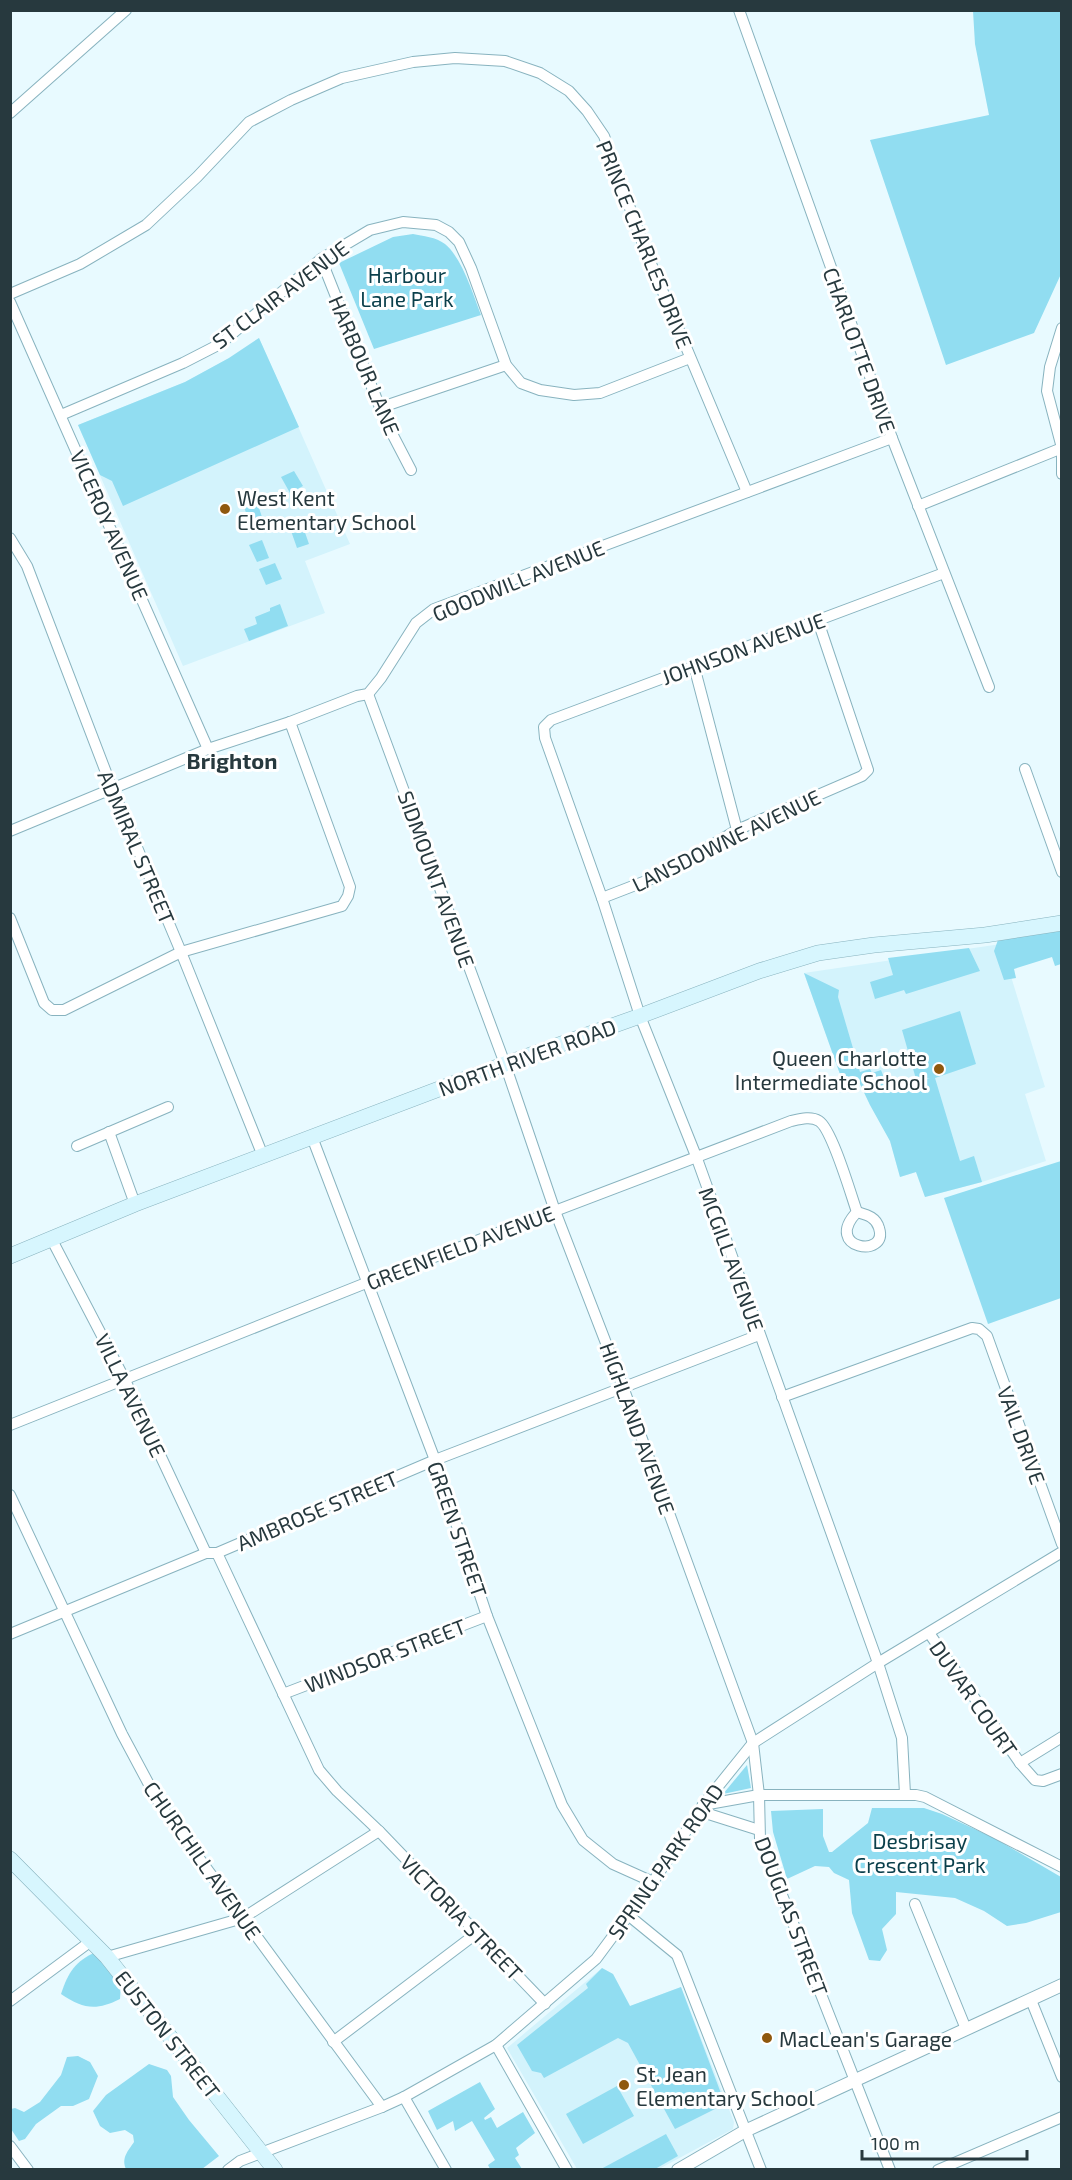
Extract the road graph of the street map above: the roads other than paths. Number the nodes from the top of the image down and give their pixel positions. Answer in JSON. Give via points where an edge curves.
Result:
{"nodes":[{"id":1,"x":126,"y":10,"type":"edge"},
{"id":2,"x":739,"y":10,"type":"edge"},
{"id":3,"x":10,"y":113,"type":"edge"},
{"id":4,"x":321,"y":259,"type":"junction"},
{"id":5,"x":10,"y":294,"type":"edge"},
{"id":6,"x":10,"y":302,"type":"edge"},
{"id":7,"x":1062,"y":328,"type":"edge"},
{"id":8,"x":690,"y":358,"type":"junction"},
{"id":9,"x":506,"y":364,"type":"junction"},
{"id":10,"x":382,"y":407,"type":"junction"},
{"id":11,"x":62,"y":415,"type":"junction"},
{"id":12,"x":892,"y":438,"type":"junction"},
{"id":13,"x":1062,"y":448,"type":"edge"},
{"id":14,"x":1062,"y":453,"type":"edge"},
{"id":15,"x":411,"y":470,"type":"dead end"},
{"id":16,"x":1062,"y":474,"type":"edge"},
{"id":17,"x":747,"y":492,"type":"junction"},
{"id":18,"x":918,"y":506,"type":"junction"},
{"id":19,"x":10,"y":538,"type":"edge"},
{"id":20,"x":944,"y":573,"type":"junction"},
{"id":21,"x":818,"y":621,"type":"junction"},
{"id":22,"x":694,"y":666,"type":"junction"},
{"id":23,"x":989,"y":687,"type":"dead end"},
{"id":24,"x":368,"y":694,"type":"junction"},
{"id":25,"x":290,"y":722,"type":"junction"},
{"id":26,"x":544,"y":727,"type":"joint"},
{"id":27,"x":208,"y":749,"type":"junction"},
{"id":28,"x":1025,"y":769,"type":"dead end"},
{"id":29,"x":112,"y":788,"type":"junction"},
{"id":30,"x":737,"y":830,"type":"junction"},
{"id":31,"x":10,"y":831,"type":"edge"},
{"id":32,"x":1062,"y":872,"type":"edge"},
{"id":33,"x":602,"y":898,"type":"junction"},
{"id":34,"x":10,"y":918,"type":"edge"},
{"id":35,"x":1062,"y":923,"type":"edge"},
{"id":36,"x":181,"y":952,"type":"junction"},
{"id":37,"x":640,"y":1016,"type":"junction"},
{"id":38,"x":505,"y":1064,"type":"junction"},
{"id":39,"x":168,"y":1107,"type":"dead end"},
{"id":40,"x":109,"y":1132,"type":"junction"},
{"id":41,"x":312,"y":1137,"type":"junction"},
{"id":42,"x":77,"y":1146,"type":"dead end"},
{"id":43,"x":263,"y":1156,"type":"junction"},
{"id":44,"x":696,"y":1156,"type":"junction"},
{"id":45,"x":135,"y":1204,"type":"junction"},
{"id":46,"x":555,"y":1211,"type":"junction"},
{"id":47,"x":857,"y":1212,"type":"dead end"},
{"id":48,"x":52,"y":1240,"type":"junction"},
{"id":49,"x":10,"y":1256,"type":"edge"},
{"id":50,"x":366,"y":1283,"type":"junction"},
{"id":51,"x":759,"y":1335,"type":"junction"},
{"id":52,"x":125,"y":1380,"type":"junction"},
{"id":53,"x":623,"y":1387,"type":"junction"},
{"id":54,"x":782,"y":1397,"type":"junction"},
{"id":55,"x":10,"y":1425,"type":"edge"},
{"id":56,"x":435,"y":1460,"type":"junction"},
{"id":57,"x":10,"y":1495,"type":"edge"},
{"id":58,"x":1062,"y":1544,"type":"edge"},
{"id":59,"x":1062,"y":1552,"type":"edge"},
{"id":60,"x":211,"y":1553,"type":"junction"},
{"id":61,"x":64,"y":1611,"type":"junction"},
{"id":62,"x":487,"y":1616,"type":"junction"},
{"id":63,"x":929,"y":1633,"type":"junction"},
{"id":64,"x":10,"y":1634,"type":"edge"},
{"id":65,"x":878,"y":1664,"type":"junction"},
{"id":66,"x":283,"y":1694,"type":"junction"},
{"id":67,"x":1062,"y":1737,"type":"edge"},
{"id":68,"x":753,"y":1743,"type":"junction"},
{"id":69,"x":1020,"y":1763,"type":"junction"},
{"id":70,"x":1062,"y":1774,"type":"edge"},
{"id":71,"x":905,"y":1794,"type":"junction"},
{"id":72,"x":759,"y":1795,"type":"junction"},
{"id":73,"x":701,"y":1808,"type":"junction"},
{"id":74,"x":759,"y":1830,"type":"junction"},
{"id":75,"x":380,"y":1831,"type":"junction"},
{"id":76,"x":10,"y":1859,"type":"edge"},
{"id":77,"x":1062,"y":1867,"type":"edge"},
{"id":78,"x":653,"y":1882,"type":"junction"},
{"id":79,"x":915,"y":1904,"type":"dead end"},
{"id":80,"x":628,"y":1916,"type":"junction"},
{"id":81,"x":243,"y":1918,"type":"junction"},
{"id":82,"x":477,"y":1933,"type":"junction"},
{"id":83,"x":91,"y":1941,"type":"junction"},
{"id":84,"x":107,"y":1957,"type":"junction"},
{"id":85,"x":1062,"y":1985,"type":"edge"},
{"id":86,"x":1031,"y":2000,"type":"junction"},
{"id":87,"x":10,"y":2001,"type":"edge"},
{"id":88,"x":545,"y":2004,"type":"junction"},
{"id":89,"x":966,"y":2029,"type":"junction"},
{"id":90,"x":333,"y":2042,"type":"junction"},
{"id":91,"x":496,"y":2044,"type":"junction"},
{"id":92,"x":1062,"y":2077,"type":"edge"},
{"id":93,"x":855,"y":2079,"type":"junction"},
{"id":94,"x":404,"y":2097,"type":"junction"},
{"id":95,"x":382,"y":2108,"type":"junction"},
{"id":96,"x":1062,"y":2117,"type":"edge"},
{"id":97,"x":745,"y":2130,"type":"junction"},
{"id":98,"x":10,"y":2146,"type":"edge"},
{"id":99,"x":262,"y":2153,"type":"junction"},
{"id":100,"x":28,"y":2169,"type":"edge"},
{"id":101,"x":228,"y":2169,"type":"edge"},
{"id":102,"x":275,"y":2169,"type":"edge"},
{"id":103,"x":446,"y":2169,"type":"edge"},
{"id":104,"x":567,"y":2169,"type":"edge"},
{"id":105,"x":678,"y":2169,"type":"edge"},
{"id":106,"x":761,"y":2169,"type":"edge"},
{"id":107,"x":890,"y":2169,"type":"edge"},
{"id":108,"x":938,"y":2169,"type":"edge"}],
"edges":[{"from":1,"to":3,"type":"street"},
{"from":2,"to":12,"type":"street","name":"CHARLOTTE DRIVE"},
{"from":4,"to":9,"type":"street","name":"ST CLAIR AVENUE","via":[[353,238],[388,225],[419,222],[449,232],[459,242],[471,267]]},
{"from":4,"to":10,"type":"street","name":"HARBOUR LANE"},
{"from":4,"to":11,"type":"street","name":"ST CLAIR AVENUE","via":[[220,344]]},
{"from":5,"to":8,"type":"street","name":"PRINCE CHARLES DRIVE","via":[[80,264],[146,225],[249,122],[291,100],[342,78],[413,62],[455,58],[505,60],[540,73],[569,92],[604,136]]},
{"from":6,"to":11,"type":"street","name":"VICEROY AVENUE"},
{"from":7,"to":13,"type":"street","via":[[1047,391]]},
{"from":8,"to":9,"type":"street","name":"ST CLAIR AVENUE","via":[[600,393],[574,394],[521,383]]},
{"from":8,"to":17,"type":"street","name":"PRINCE CHARLES DRIVE"},
{"from":9,"to":10,"type":"street"},
{"from":10,"to":15,"type":"street","name":"HARBOUR LANE"},
{"from":11,"to":27,"type":"street","name":"VICEROY AVENUE"},
{"from":12,"to":17,"type":"street","name":"GOODWILL AVENUE"},
{"from":12,"to":18,"type":"street","name":"CHARLOTTE DRIVE"},
{"from":13,"to":18,"type":"street"},
{"from":14,"to":16,"type":"street"},
{"from":17,"to":24,"type":"street","name":"GOODWILL AVENUE","via":[[434,609],[416,623]]},
{"from":18,"to":20,"type":"street","name":"CHARLOTTE DRIVE"},
{"from":19,"to":29,"type":"street","name":"ADMIRAL STREET","via":[[27,566]]},
{"from":20,"to":21,"type":"street","name":"JOHNSON AVENUE"},
{"from":20,"to":23,"type":"street","name":"CHARLOTTE DRIVE"},
{"from":21,"to":22,"type":"street","name":"JOHNSON AVENUE"},
{"from":21,"to":30,"type":"street","name":"LANSDOWNE AVENUE","via":[[868,770]]},
{"from":22,"to":26,"type":"street","name":"JOHNSON AVENUE","via":[[551,720]]},
{"from":22,"to":30,"type":"street"},
{"from":24,"to":25,"type":"street"},
{"from":24,"to":38,"type":"street","name":"SIDMOUNT AVENUE"},
{"from":25,"to":27,"type":"street"},
{"from":25,"to":36,"type":"street","via":[[350,887],[348,896],[342,906]]},
{"from":26,"to":33,"type":"street","name":"MCGILL AVENUE"},
{"from":27,"to":29,"type":"street"},
{"from":28,"to":32,"type":"street"},
{"from":29,"to":31,"type":"street"},
{"from":29,"to":36,"type":"street","name":"ADMIRAL STREET"},
{"from":30,"to":33,"type":"street","name":"LANSDOWNE AVENUE","via":[[676,867]]},
{"from":33,"to":37,"type":"street","name":"MCGILL AVENUE"},
{"from":34,"to":36,"type":"street","via":[[44,1003],[52,1010],[64,1010]]},
{"from":35,"to":37,"type":"main road","name":"NORTH RIVER ROAD","via":[[818,953]]},
{"from":36,"to":43,"type":"street","name":"ADMIRAL STREET"},
{"from":37,"to":38,"type":"main road","name":"NORTH RIVER ROAD"},
{"from":37,"to":44,"type":"street","name":"MCGILL AVENUE"},
{"from":38,"to":41,"type":"main road","name":"NORTH RIVER ROAD"},
{"from":38,"to":46,"type":"street","name":"HIGHLAND AVENUE"},
{"from":39,"to":40,"type":"street"},
{"from":40,"to":42,"type":"street"},
{"from":40,"to":45,"type":"street"},
{"from":41,"to":43,"type":"main road","name":"NORTH RIVER ROAD"},
{"from":41,"to":50,"type":"street","name":"GREEN STREET"},
{"from":43,"to":45,"type":"main road","name":"NORTH RIVER ROAD"},
{"from":44,"to":46,"type":"street","name":"GREENFIELD AVENUE"},
{"from":44,"to":47,"type":"street","name":"GREENFIELD AVENUE","via":[[791,1121],[819,1121],[829,1133]]},
{"from":44,"to":51,"type":"street","name":"MCGILL AVENUE"},
{"from":45,"to":48,"type":"main road","name":"NORTH RIVER ROAD"},
{"from":46,"to":50,"type":"street","name":"GREENFIELD AVENUE"},
{"from":46,"to":53,"type":"street","name":"HIGHLAND AVENUE"},
{"from":48,"to":49,"type":"main road","name":"NORTH RIVER ROAD"},
{"from":48,"to":52,"type":"street","name":"VILLA AVENUE"},
{"from":50,"to":52,"type":"street","name":"GREENFIELD AVENUE"},
{"from":50,"to":56,"type":"street","name":"GREEN STREET"},
{"from":51,"to":53,"type":"street","name":"AMBROSE STREET"},
{"from":51,"to":54,"type":"street","name":"MCGILL AVENUE"},
{"from":52,"to":55,"type":"street","name":"GREENFIELD AVENUE"},
{"from":52,"to":60,"type":"street","name":"VILLA AVENUE"},
{"from":53,"to":56,"type":"street","name":"AMBROSE STREET"},
{"from":53,"to":68,"type":"street","name":"HIGHLAND AVENUE"},
{"from":54,"to":58,"type":"street","name":"VAIL DRIVE","via":[[972,1328],[979,1329],[987,1336]]},
{"from":54,"to":65,"type":"street","name":"MCGILL AVENUE"},
{"from":56,"to":60,"type":"street","name":"AMBROSE STREET"},
{"from":56,"to":62,"type":"street","name":"GREEN STREET"},
{"from":57,"to":61,"type":"street","name":"CHURCHILL AVENUE"},
{"from":59,"to":63,"type":"street","name":"SPRING PARK ROAD"},
{"from":60,"to":61,"type":"street","name":"AMBROSE STREET"},
{"from":60,"to":66,"type":"street","name":"VILLA AVENUE"},
{"from":61,"to":64,"type":"street","name":"AMBROSE STREET"},
{"from":61,"to":81,"type":"street","name":"CHURCHILL AVENUE","via":[[160,1805]]},
{"from":62,"to":66,"type":"street","name":"WINDSOR STREET"},
{"from":62,"to":78,"type":"street","name":"GREEN STREET","via":[[562,1805],[583,1840],[613,1864]]},
{"from":63,"to":65,"type":"street","name":"SPRING PARK ROAD"},
{"from":63,"to":69,"type":"street","name":"DUVAR COURT"},
{"from":65,"to":68,"type":"street","name":"SPRING PARK ROAD"},
{"from":65,"to":71,"type":"street","name":"MCGILL AVENUE","via":[[902,1738]]},
{"from":66,"to":75,"type":"street","name":"VILLA AVENUE","via":[[319,1770]]},
{"from":67,"to":69,"type":"street","name":"DUVAR COURT"},
{"from":68,"to":72,"type":"street","name":"HIGHLAND AVENUE"},
{"from":68,"to":73,"type":"street","name":"SPRING PARK ROAD"},
{"from":69,"to":70,"type":"street","name":"DUVAR COURT","via":[[1035,1780]]},
{"from":71,"to":72,"type":"street"},
{"from":71,"to":77,"type":"street","via":[[926,1797]]},
{"from":72,"to":73,"type":"street"},
{"from":72,"to":74,"type":"street","name":"DOUGLAS STREET"},
{"from":73,"to":74,"type":"street"},
{"from":73,"to":78,"type":"street","name":"SPRING PARK ROAD"},
{"from":74,"to":93,"type":"street","name":"DOUGLAS STREET"},
{"from":75,"to":81,"type":"street"},
{"from":75,"to":82,"type":"street","name":"VICTORIA STREET"},
{"from":76,"to":83,"type":"main road","name":"EUSTON STREET"},
{"from":78,"to":80,"type":"street","name":"SPRING PARK ROAD"},
{"from":79,"to":89,"type":"street"},
{"from":80,"to":88,"type":"street","name":"SPRING PARK ROAD","via":[[596,1959]]},
{"from":80,"to":97,"type":"street","via":[[677,1955]]},
{"from":81,"to":84,"type":"street"},
{"from":81,"to":90,"type":"street","name":"CHURCHILL AVENUE"},
{"from":82,"to":88,"type":"street","name":"VICTORIA STREET"},
{"from":82,"to":90,"type":"street"},
{"from":83,"to":84,"type":"main road","name":"EUSTON STREET"},
{"from":83,"to":87,"type":"street"},
{"from":84,"to":99,"type":"main road","name":"EUSTON STREET"},
{"from":85,"to":86,"type":"street"},
{"from":86,"to":89,"type":"street"},
{"from":86,"to":92,"type":"street"},
{"from":88,"to":91,"type":"street","name":"SPRING PARK ROAD"},
{"from":89,"to":93,"type":"street"},
{"from":90,"to":95,"type":"street","name":"CHURCHILL AVENUE"},
{"from":91,"to":94,"type":"street","name":"SPRING PARK ROAD"},
{"from":91,"to":104,"type":"street"},
{"from":93,"to":97,"type":"street"},
{"from":93,"to":107,"type":"street","name":"DOUGLAS STREET"},
{"from":94,"to":95,"type":"street","name":"SPRING PARK ROAD"},
{"from":94,"to":103,"type":"street"},
{"from":95,"to":99,"type":"street","name":"SPRING PARK ROAD"},
{"from":96,"to":108,"type":"street"},
{"from":97,"to":105,"type":"street"},
{"from":97,"to":106,"type":"street"},
{"from":98,"to":100,"type":"street"},
{"from":99,"to":101,"type":"street","name":"SPRING PARK ROAD"},
{"from":99,"to":102,"type":"main road","name":"EUSTON STREET"}]}
